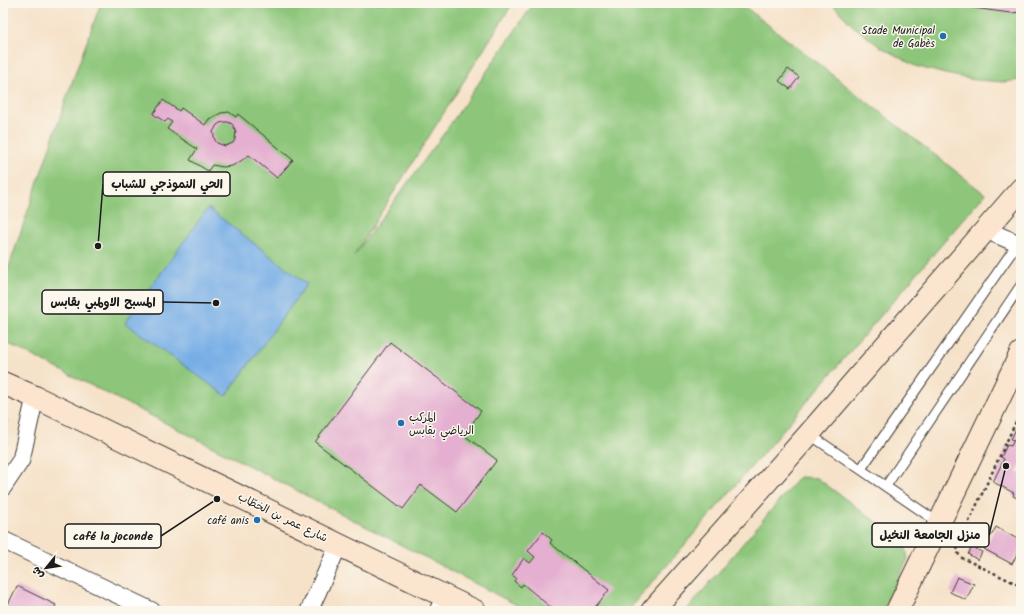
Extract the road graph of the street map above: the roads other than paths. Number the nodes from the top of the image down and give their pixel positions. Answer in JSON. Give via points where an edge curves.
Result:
{"nodes":[{"id":1,"x":1021,"y":189,"type":"edge"},
{"id":2,"x":986,"y":230,"type":"junction"},
{"id":3,"x":1020,"y":244,"type":"edge"},
{"id":4,"x":1021,"y":285,"type":"edge"},
{"id":5,"x":1021,"y":354,"type":"edge"},
{"id":6,"x":3,"y":383,"type":"edge"},
{"id":7,"x":35,"y":397,"type":"junction"},
{"id":8,"x":809,"y":434,"type":"junction"},
{"id":9,"x":861,"y":469,"type":"junction"},
{"id":10,"x":886,"y":486,"type":"junction"},
{"id":11,"x":3,"y":487,"type":"edge"},
{"id":12,"x":939,"y":522,"type":"junction"},
{"id":13,"x":3,"y":540,"type":"edge"},
{"id":14,"x":339,"y":544,"type":"junction"},
{"id":15,"x":441,"y":604,"type":"edge"},
{"id":16,"x":152,"y":611,"type":"edge"},
{"id":17,"x":309,"y":611,"type":"edge"},
{"id":18,"x":475,"y":611,"type":"edge"},
{"id":19,"x":652,"y":611,"type":"edge"},
{"id":20,"x":897,"y":611,"type":"edge"}],
"edges":[{"from":1,"to":2,"type":"street"},
{"from":2,"to":3,"type":"street"},
{"from":2,"to":8,"type":"street"},
{"from":3,"to":9,"type":"lane"},
{"from":4,"to":10,"type":"lane"},
{"from":5,"to":12,"type":"street"},
{"from":6,"to":7,"type":"street","name":"شارع عمر بن الخطّاب"},
{"from":7,"to":11,"type":"street","via":[[20,460]]},
{"from":7,"to":14,"type":"street","name":"شارع عمر بن الخطّاب"},
{"from":8,"to":9,"type":"lane"},
{"from":8,"to":19,"type":"street"},
{"from":9,"to":10,"type":"lane"},
{"from":10,"to":12,"type":"lane"},
{"from":12,"to":20,"type":"street"},
{"from":13,"to":16,"type":"street"},
{"from":14,"to":15,"type":"street","name":"شارع عمر بن الخطّاب"},
{"from":14,"to":17,"type":"street"},
{"from":15,"to":18,"type":"street","name":"شارع عمر بن الخطّاب"}]}
